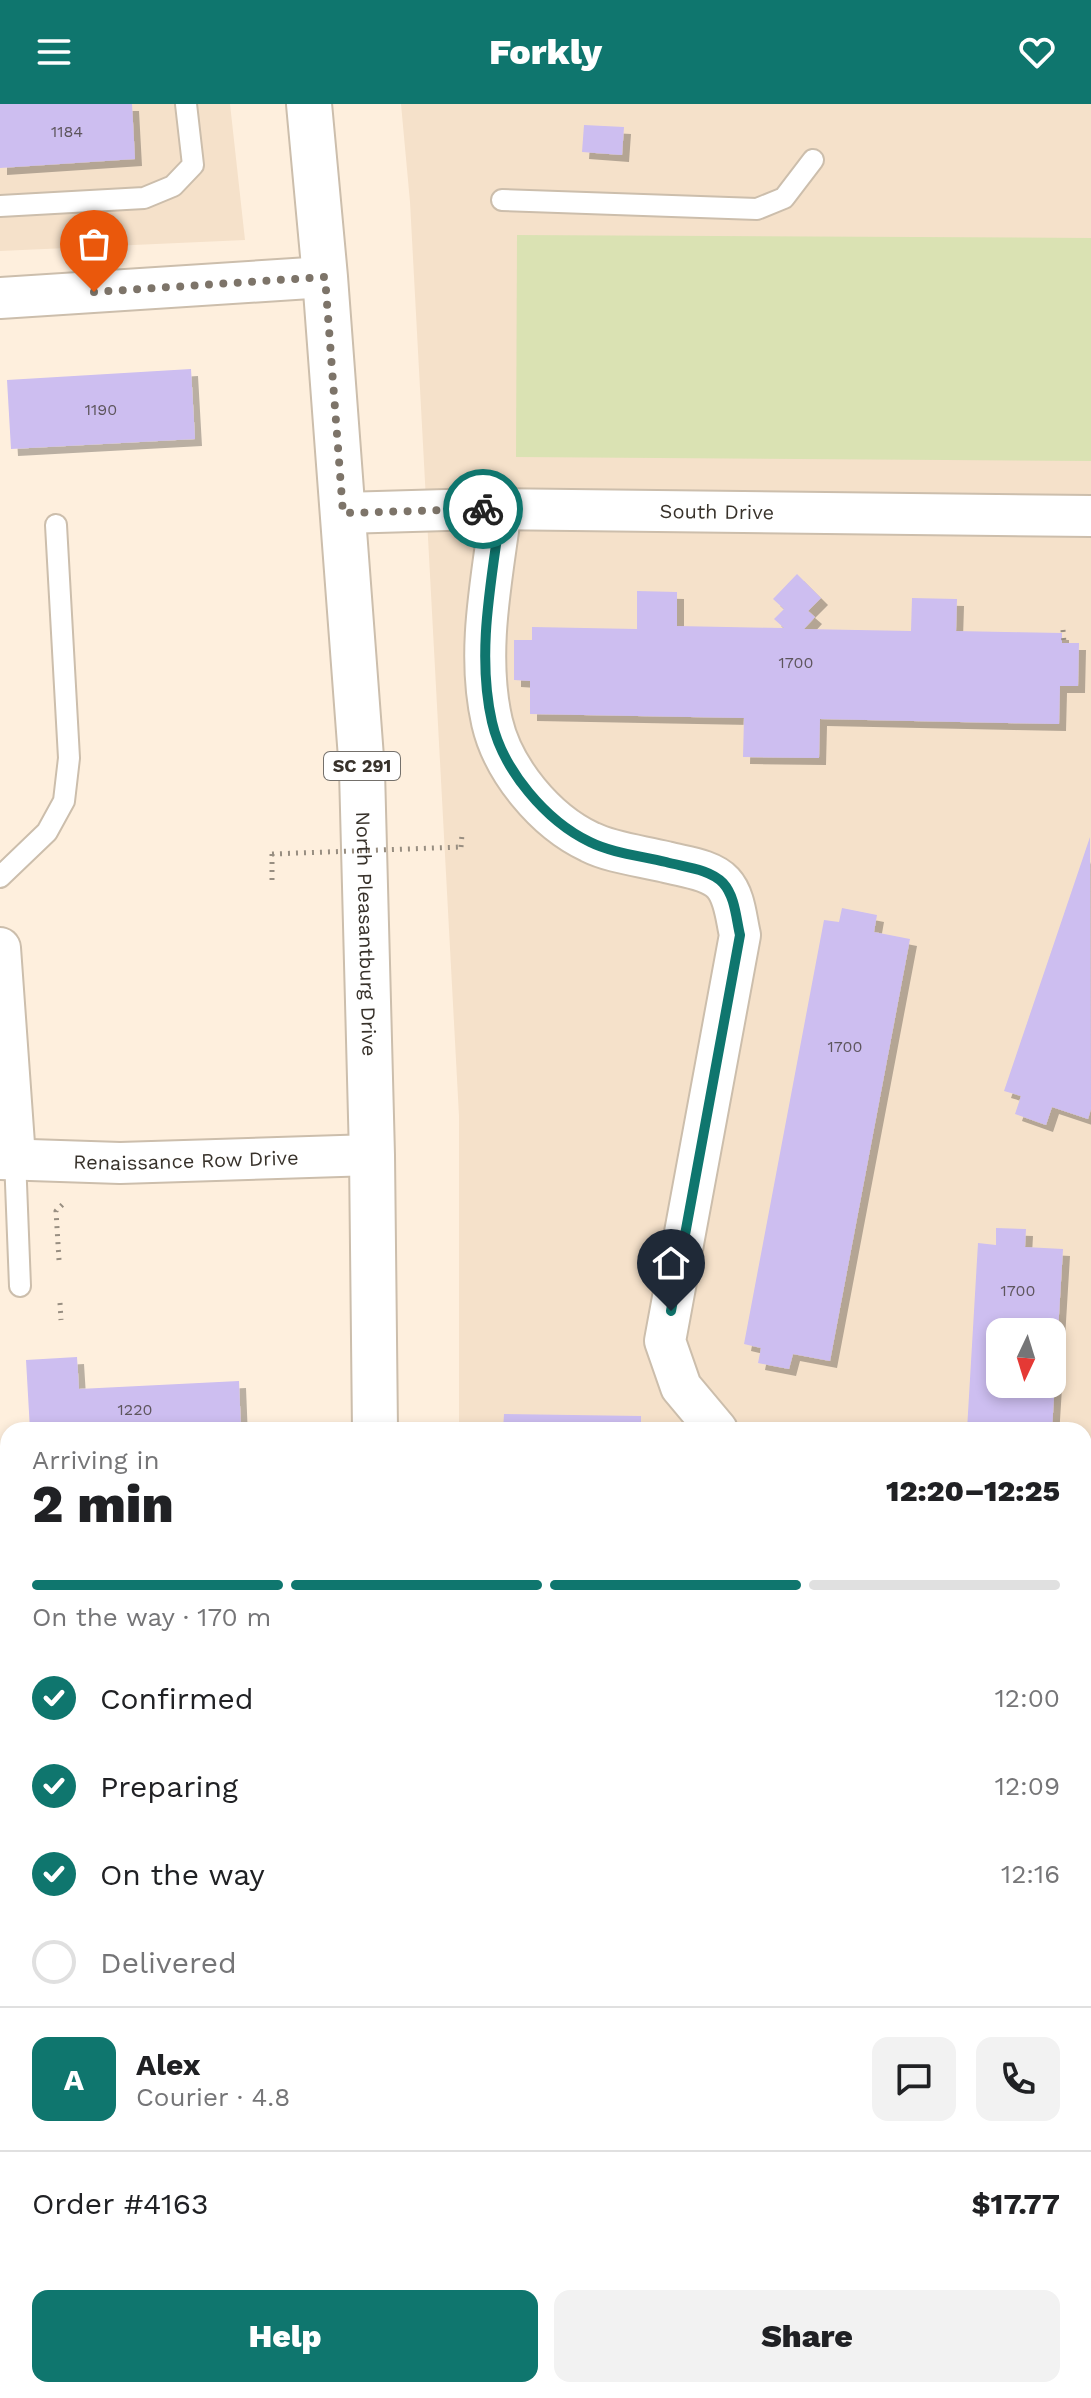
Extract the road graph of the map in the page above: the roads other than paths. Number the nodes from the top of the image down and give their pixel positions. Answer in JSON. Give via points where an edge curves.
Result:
{"nodes":[{"id":1,"x":186,"y":104,"type":"edge"},
{"id":2,"x":309,"y":104,"type":"edge"},
{"id":3,"x":813,"y":160,"type":"dead end"},
{"id":4,"x":502,"y":200,"type":"dead end"},
{"id":5,"x":0,"y":206,"type":"edge"},
{"id":6,"x":325,"y":277,"type":"junction"},
{"id":7,"x":0,"y":298,"type":"edge"},
{"id":8,"x":501,"y":509,"type":"junction"},
{"id":9,"x":343,"y":513,"type":"junction"},
{"id":10,"x":1091,"y":516,"type":"edge"},
{"id":11,"x":56,"y":525,"type":"dead end"},
{"id":12,"x":0,"y":877,"type":"edge"},
{"id":13,"x":0,"y":948,"type":"edge"},
{"id":14,"x":372,"y":1155,"type":"junction"},
{"id":15,"x":8,"y":1159,"type":"edge"},
{"id":16,"x":20,"y":1286,"type":"dead end"},
{"id":17,"x":375,"y":1422,"type":"edge"},
{"id":18,"x":710,"y":1422,"type":"edge"}],
"edges":[{"from":1,"to":5,"type":"lane","via":[[193,165],[173,186],[144,198]]},
{"from":2,"to":6,"type":"main road","name":"North Pleasantburg Drive","number":"SC 291"},
{"from":3,"to":4,"type":"lane","via":[[784,198],[757,209]]},
{"from":6,"to":7,"type":"street"},
{"from":6,"to":9,"type":"main road","name":"North Pleasantburg Drive","number":"SC 291"},
{"from":8,"to":9,"type":"street","name":"South Drive"},
{"from":8,"to":10,"type":"street","name":"South Drive"},
{"from":8,"to":18,"type":"street","via":[[487,616],[486,677],[493,725],[528,794],[559,824],[591,843],[705,872],[723,882],[732,897],[740,935],[665,1341],[681,1387]]},
{"from":9,"to":14,"type":"main road","name":"North Pleasantburg Drive","number":"SC 291","via":[[362,771]]},
{"from":11,"to":12,"type":"lane","via":[[69,758],[64,801],[47,832]]},
{"from":13,"to":15,"type":"street"},
{"from":14,"to":15,"type":"street","name":"Renaissance Row Drive","via":[[120,1163]]},
{"from":14,"to":17,"type":"main road","name":"North Pleasantburg Drive","number":"SC 291"},
{"from":15,"to":16,"type":"lane"}]}
